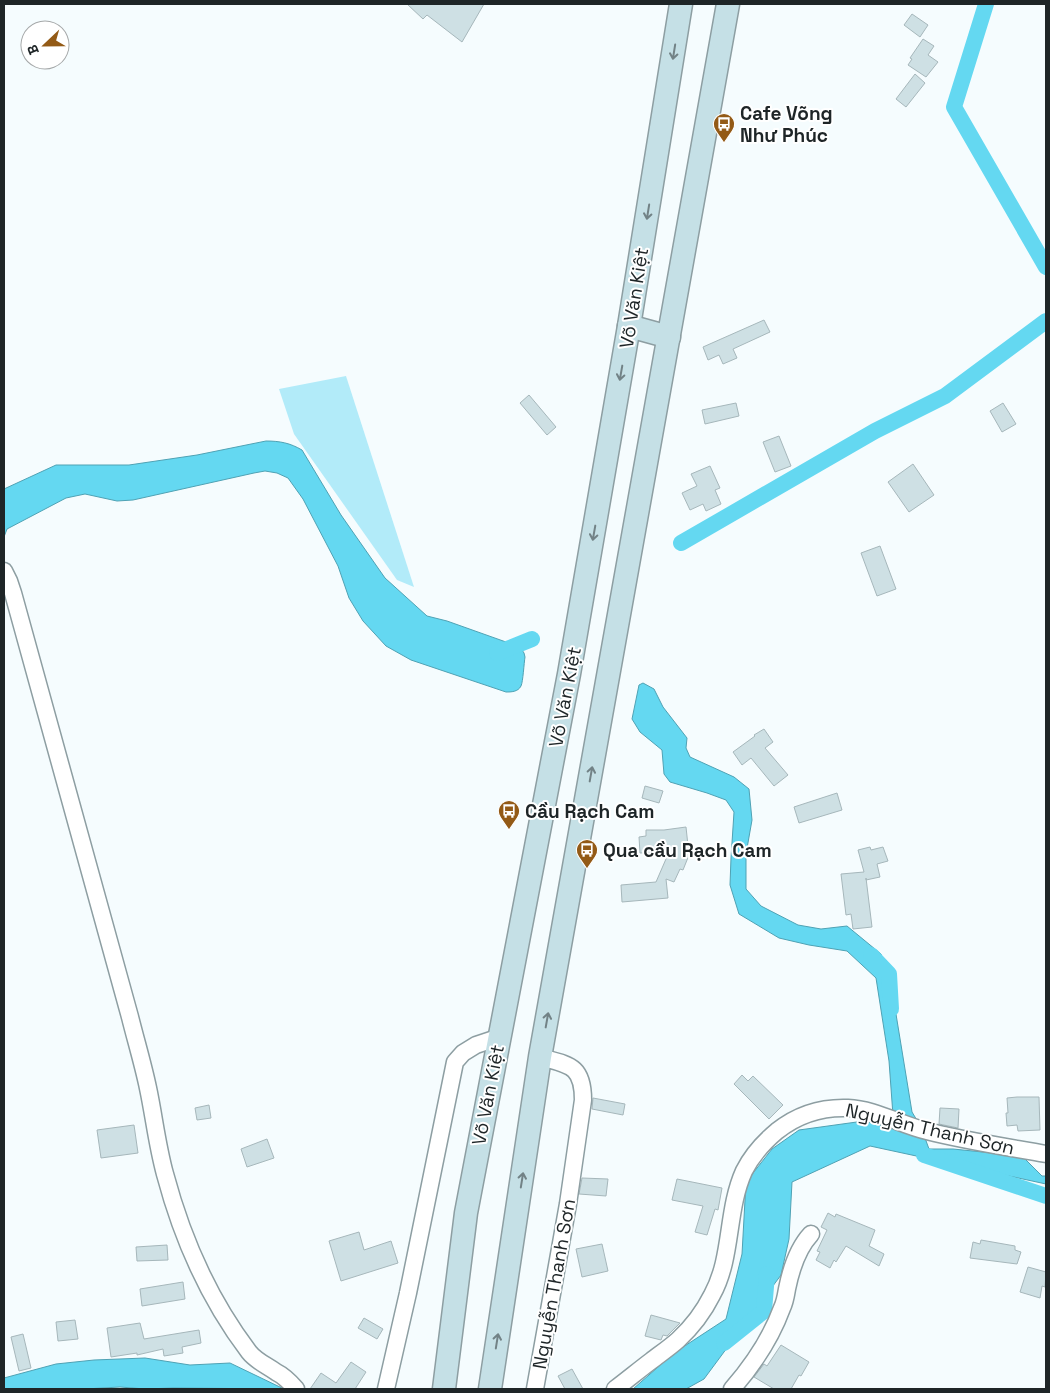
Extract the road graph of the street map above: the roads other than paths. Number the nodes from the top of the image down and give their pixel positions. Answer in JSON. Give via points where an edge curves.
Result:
{"nodes":[{"id":1,"x":681,"y":4,"type":"edge"},
{"id":2,"x":728,"y":4,"type":"edge"},
{"id":3,"x":629,"y":326,"type":"junction"},
{"id":4,"x":669,"y":337,"type":"junction"},
{"id":5,"x":4,"y":571,"type":"edge"},
{"id":6,"x":500,"y":1037,"type":"junction"},
{"id":7,"x":540,"y":1057,"type":"junction"},
{"id":8,"x":1046,"y":1154,"type":"edge"},
{"id":9,"x":812,"y":1234,"type":"dead end"},
{"id":10,"x":296,"y":1389,"type":"edge"},
{"id":11,"x":386,"y":1389,"type":"edge"},
{"id":12,"x":444,"y":1389,"type":"edge"},
{"id":13,"x":490,"y":1389,"type":"edge"},
{"id":14,"x":535,"y":1389,"type":"edge"},
{"id":15,"x":615,"y":1389,"type":"edge"},
{"id":16,"x":732,"y":1389,"type":"edge"}],
"edges":[{"from":1,"to":3,"type":"main road","name":"Võ Văn Kiệt","one_way":true},
{"from":2,"to":4,"type":"main road","name":"Võ Văn Kiệt"},
{"from":3,"to":4,"type":"main road"},
{"from":3,"to":6,"type":"main road","name":"Võ Văn Kiệt","one_way":true,"via":[[569,674]]},
{"from":7,"to":4,"type":"main road","name":"Võ Văn Kiệt","one_way":true},
{"from":5,"to":10,"type":"street","via":[[10,581],[130,1018],[148,1086],[165,1173],[181,1224],[195,1262],[229,1326],[257,1360],[282,1375]]},
{"from":6,"to":11,"type":"street","via":[[463,1052],[455,1062]]},
{"from":6,"to":12,"type":"main road","name":"Võ Văn Kiệt","via":[[466,1213]]},
{"from":13,"to":7,"type":"main road","name":"Võ Văn Kiệt","one_way":true},
{"from":7,"to":14,"type":"street","name":"Nguyễn Thanh Sơn","via":[[574,1069],[581,1080],[583,1100]]},
{"from":8,"to":15,"type":"street","name":"Nguyễn Thanh Sơn","via":[[926,1131],[850,1108],[832,1108],[795,1118],[771,1136],[744,1171],[722,1271],[712,1297],[678,1340]]},
{"from":9,"to":16,"type":"street","via":[[798,1252],[783,1307],[764,1347]]}]}
